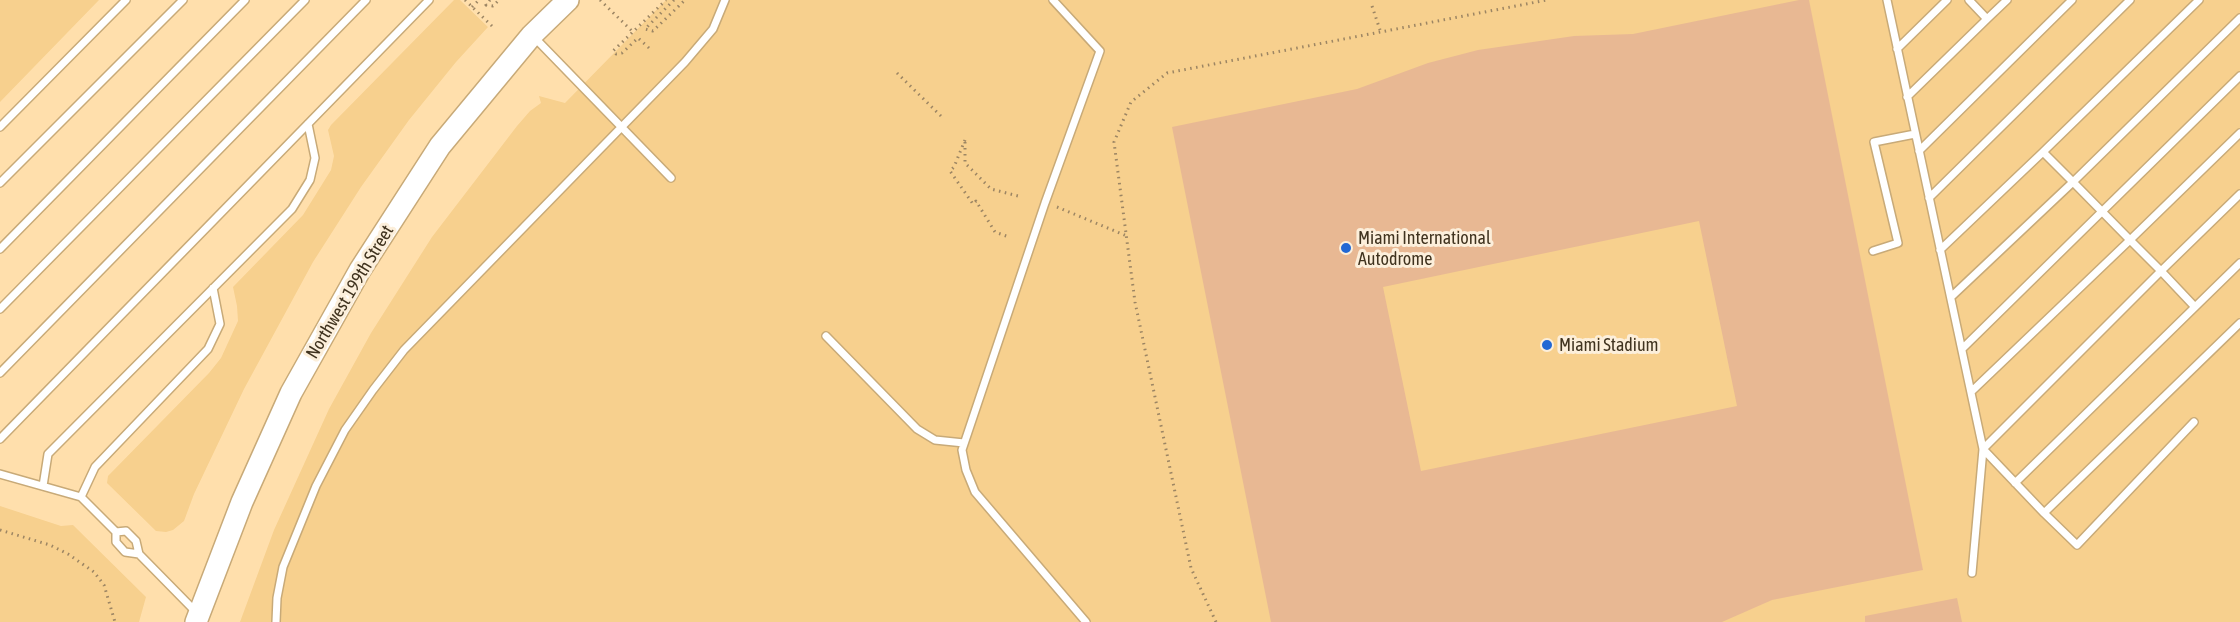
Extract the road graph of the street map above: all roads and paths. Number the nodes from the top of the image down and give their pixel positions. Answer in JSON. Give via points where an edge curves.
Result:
{"nodes":[{"id":1,"x":126,"y":0,"type":"edge"},
{"id":2,"x":183,"y":0,"type":"edge"},
{"id":3,"x":245,"y":0,"type":"edge"},
{"id":4,"x":305,"y":0,"type":"edge"},
{"id":5,"x":366,"y":0,"type":"edge"},
{"id":6,"x":429,"y":0,"type":"edge"},
{"id":7,"x":465,"y":0,"type":"edge"},
{"id":8,"x":479,"y":0,"type":"edge"},
{"id":9,"x":490,"y":0,"type":"edge"},
{"id":10,"x":499,"y":0,"type":"edge"},
{"id":11,"x":568,"y":0,"type":"edge"},
{"id":12,"x":600,"y":0,"type":"edge"},
{"id":13,"x":666,"y":0,"type":"edge"},
{"id":14,"x":674,"y":0,"type":"edge"},
{"id":15,"x":684,"y":0,"type":"edge"},
{"id":16,"x":725,"y":0,"type":"edge"},
{"id":17,"x":1053,"y":0,"type":"edge"},
{"id":18,"x":1547,"y":0,"type":"edge"},
{"id":19,"x":1887,"y":0,"type":"edge"},
{"id":20,"x":1947,"y":0,"type":"edge"},
{"id":21,"x":1969,"y":0,"type":"edge"},
{"id":22,"x":2007,"y":0,"type":"edge"},
{"id":23,"x":2072,"y":0,"type":"edge"},
{"id":24,"x":2130,"y":0,"type":"edge"},
{"id":25,"x":2199,"y":0,"type":"edge"},
{"id":26,"x":1372,"y":6,"type":"dead end"},
{"id":27,"x":472,"y":7,"type":"junction"},
{"id":28,"x":2240,"y":18,"type":"edge"},
{"id":29,"x":1987,"y":20,"type":"junction"},
{"id":30,"x":493,"y":27,"type":"dead end"},
{"id":31,"x":632,"y":31,"type":"junction"},
{"id":32,"x":1380,"y":31,"type":"junction"},
{"id":33,"x":532,"y":35,"type":"junction"},
{"id":34,"x":649,"y":48,"type":"dead end"},
{"id":35,"x":1897,"y":49,"type":"junction"},
{"id":36,"x":897,"y":73,"type":"dead end"},
{"id":37,"x":2240,"y":76,"type":"edge"},
{"id":38,"x":1907,"y":97,"type":"junction"},
{"id":39,"x":943,"y":118,"type":"dead end"},
{"id":40,"x":308,"y":124,"type":"junction"},
{"id":41,"x":621,"y":126,"type":"junction"},
{"id":42,"x":0,"y":127,"type":"edge"},
{"id":43,"x":2240,"y":133,"type":"edge"},
{"id":44,"x":1915,"y":134,"type":"junction"},
{"id":45,"x":1919,"y":151,"type":"junction"},
{"id":46,"x":2043,"y":152,"type":"junction"},
{"id":47,"x":671,"y":178,"type":"dead end"},
{"id":48,"x":2073,"y":182,"type":"junction"},
{"id":49,"x":0,"y":183,"type":"edge"},
{"id":50,"x":2240,"y":194,"type":"edge"},
{"id":51,"x":1022,"y":197,"type":"dead end"},
{"id":52,"x":1929,"y":198,"type":"junction"},
{"id":53,"x":1057,"y":207,"type":"dead end"},
{"id":54,"x":2102,"y":212,"type":"junction"},
{"id":55,"x":1127,"y":236,"type":"junction"},
{"id":56,"x":1009,"y":237,"type":"dead end"},
{"id":57,"x":2130,"y":240,"type":"junction"},
{"id":58,"x":0,"y":249,"type":"edge"},
{"id":59,"x":1940,"y":250,"type":"junction"},
{"id":60,"x":1873,"y":251,"type":"dead end"},
{"id":61,"x":2240,"y":263,"type":"edge"},
{"id":62,"x":2161,"y":271,"type":"junction"},
{"id":63,"x":213,"y":288,"type":"junction"},
{"id":64,"x":1951,"y":297,"type":"junction"},
{"id":65,"x":2195,"y":307,"type":"junction"},
{"id":66,"x":0,"y":309,"type":"edge"},
{"id":67,"x":2240,"y":323,"type":"edge"},
{"id":68,"x":826,"y":336,"type":"dead end"},
{"id":69,"x":1962,"y":349,"type":"junction"},
{"id":70,"x":0,"y":373,"type":"edge"},
{"id":71,"x":1972,"y":392,"type":"junction"},
{"id":72,"x":2194,"y":422,"type":"dead end"},
{"id":73,"x":0,"y":439,"type":"edge"},
{"id":74,"x":964,"y":443,"type":"junction"},
{"id":75,"x":1983,"y":449,"type":"junction"},
{"id":76,"x":0,"y":474,"type":"edge"},
{"id":77,"x":2015,"y":483,"type":"junction"},
{"id":78,"x":43,"y":486,"type":"junction"},
{"id":79,"x":81,"y":497,"type":"junction"},
{"id":80,"x":2044,"y":513,"type":"junction"},
{"id":81,"x":0,"y":530,"type":"edge"},
{"id":82,"x":116,"y":532,"type":"junction"},
{"id":83,"x":139,"y":554,"type":"junction"},
{"id":84,"x":1972,"y":573,"type":"dead end"},
{"id":85,"x":197,"y":618,"type":"edge"},
{"id":86,"x":115,"y":622,"type":"edge"},
{"id":87,"x":276,"y":622,"type":"edge"},
{"id":88,"x":1086,"y":622,"type":"edge"},
{"id":89,"x":1216,"y":622,"type":"edge"}],
"edges":[{"from":1,"to":42,"type":"lane"},
{"from":2,"to":49,"type":"lane"},
{"from":3,"to":58,"type":"lane"},
{"from":4,"to":66,"type":"lane"},
{"from":5,"to":70,"type":"lane"},
{"from":6,"to":40,"type":"lane"},
{"from":7,"to":27,"type":"path"},
{"from":8,"to":27,"type":"path"},
{"from":9,"to":10,"type":"path","via":[[486,5],[493,6]]},
{"from":11,"to":33,"type":"main road","name":"Northwest 199th Street"},
{"from":12,"to":31,"type":"path"},
{"from":13,"to":31,"type":"path"},
{"from":14,"to":15,"type":"path","via":[[645,29],[653,31]]},
{"from":16,"to":41,"type":"lane","via":[[704,41]]},
{"from":17,"to":74,"type":"lane","via":[[1100,51]]},
{"from":18,"to":32,"type":"path"},
{"from":19,"to":35,"type":"lane"},
{"from":20,"to":35,"type":"lane"},
{"from":21,"to":29,"type":"lane"},
{"from":22,"to":29,"type":"lane"},
{"from":23,"to":45,"type":"lane"},
{"from":24,"to":52,"type":"lane"},
{"from":25,"to":46,"type":"lane"},
{"from":26,"to":32,"type":"path"},
{"from":27,"to":30,"type":"path"},
{"from":28,"to":48,"type":"lane"},
{"from":29,"to":38,"type":"lane"},
{"from":31,"to":34,"type":"path","via":[[614,51],[616,54],[638,38]]},
{"from":32,"to":55,"type":"path","via":[[1167,73],[1131,102],[1114,142]]},
{"from":33,"to":41,"type":"lane"},
{"from":33,"to":85,"type":"main road","name":"Northwest 199th Street","via":[[440,146],[360,270],[291,393],[242,502]]},
{"from":35,"to":38,"type":"lane"},
{"from":36,"to":39,"type":"path"},
{"from":37,"to":54,"type":"lane"},
{"from":38,"to":44,"type":"lane"},
{"from":40,"to":63,"type":"lane","via":[[315,158],[310,180],[292,209]]},
{"from":40,"to":73,"type":"lane"},
{"from":41,"to":47,"type":"lane"},
{"from":41,"to":87,"type":"lane","via":[[404,350],[345,430],[316,486],[283,567]]},
{"from":43,"to":57,"type":"lane"},
{"from":44,"to":45,"type":"lane"},
{"from":44,"to":60,"type":"lane","via":[[1874,142],[1898,243]]},
{"from":45,"to":52,"type":"lane"},
{"from":46,"to":48,"type":"lane"},
{"from":46,"to":59,"type":"lane"},
{"from":48,"to":54,"type":"lane"},
{"from":48,"to":64,"type":"lane"},
{"from":50,"to":62,"type":"lane"},
{"from":51,"to":56,"type":"path","via":[[990,189],[965,164],[965,140],[950,171],[973,204],[976,201],[995,232]]},
{"from":52,"to":59,"type":"lane"},
{"from":53,"to":55,"type":"path"},
{"from":54,"to":57,"type":"lane"},
{"from":54,"to":69,"type":"lane"},
{"from":55,"to":89,"type":"path","via":[[1136,310],[1191,568]]},
{"from":57,"to":62,"type":"lane"},
{"from":57,"to":71,"type":"lane"},
{"from":59,"to":64,"type":"lane"},
{"from":61,"to":65,"type":"lane"},
{"from":62,"to":65,"type":"lane"},
{"from":62,"to":75,"type":"lane"},
{"from":63,"to":78,"type":"lane","via":[[48,454]]},
{"from":63,"to":79,"type":"lane","via":[[220,324],[208,350],[95,467]]},
{"from":64,"to":69,"type":"lane"},
{"from":65,"to":77,"type":"lane"},
{"from":67,"to":80,"type":"lane"},
{"from":68,"to":74,"type":"lane","via":[[917,429],[935,440]]},
{"from":69,"to":71,"type":"lane"},
{"from":71,"to":75,"type":"lane"},
{"from":72,"to":80,"type":"lane","via":[[2076,545]]},
{"from":74,"to":88,"type":"lane","via":[[966,470],[975,492]]},
{"from":75,"to":77,"type":"lane"},
{"from":75,"to":84,"type":"lane"},
{"from":76,"to":78,"type":"lane"},
{"from":77,"to":80,"type":"lane"},
{"from":78,"to":79,"type":"lane"},
{"from":79,"to":82,"type":"lane"},
{"from":81,"to":86,"type":"path","via":[[50,545],[94,572],[104,585]]},
{"from":82,"to":83,"type":"lane","via":[[126,531],[136,541]]},
{"from":82,"to":83,"type":"lane","via":[[116,542],[125,552]]},
{"from":83,"to":85,"type":"lane"}]}
